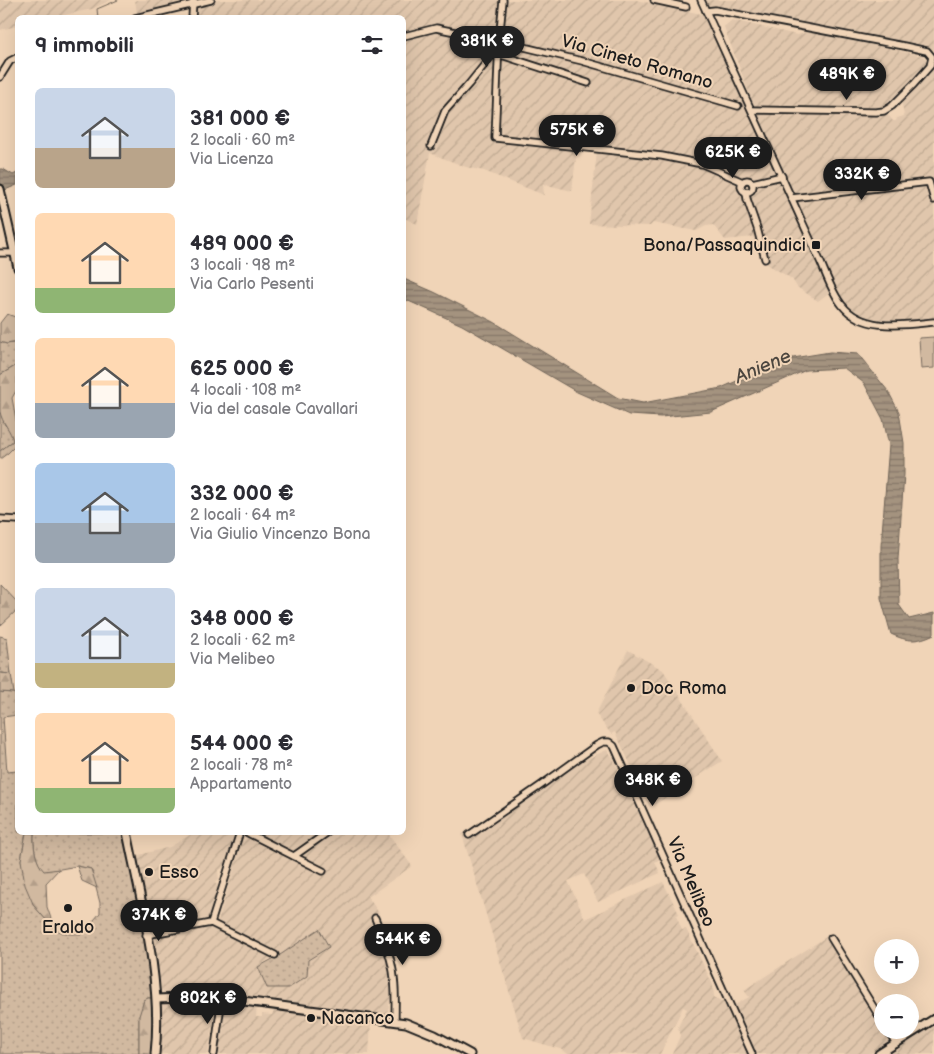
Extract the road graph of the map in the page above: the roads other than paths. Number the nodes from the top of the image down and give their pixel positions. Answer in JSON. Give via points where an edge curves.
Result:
{"nodes":[{"id":1,"x":211,"y":0,"type":"edge"},
{"id":2,"x":503,"y":0,"type":"edge"},
{"id":3,"x":654,"y":0,"type":"edge"},
{"id":4,"x":702,"y":0,"type":"edge"},
{"id":5,"x":193,"y":2,"type":"edge"},
{"id":6,"x":686,"y":7,"type":"dead end"},
{"id":7,"x":706,"y":10,"type":"junction"},
{"id":8,"x":146,"y":15,"type":"edge"},
{"id":9,"x":192,"y":15,"type":"edge"},
{"id":10,"x":406,"y":36,"type":"edge"},
{"id":11,"x":499,"y":41,"type":"junction"},
{"id":12,"x":498,"y":54,"type":"junction"},
{"id":13,"x":15,"y":58,"type":"edge"},
{"id":14,"x":0,"y":77,"type":"edge"},
{"id":15,"x":588,"y":83,"type":"dead end"},
{"id":16,"x":738,"y":106,"type":"dead end"},
{"id":17,"x":752,"y":110,"type":"junction"},
{"id":18,"x":431,"y":146,"type":"dead end"},
{"id":19,"x":782,"y":176,"type":"junction"},
{"id":20,"x":743,"y":182,"type":"junction"},
{"id":21,"x":752,"y":183,"type":"junction"},
{"id":22,"x":0,"y":191,"type":"edge"},
{"id":23,"x":746,"y":192,"type":"junction"},
{"id":24,"x":792,"y":198,"type":"junction"},
{"id":25,"x":934,"y":200,"type":"edge"},
{"id":26,"x":0,"y":253,"type":"edge"},
{"id":27,"x":15,"y":253,"type":"edge"},
{"id":28,"x":765,"y":259,"type":"dead end"},
{"id":29,"x":934,"y":322,"type":"edge"},
{"id":30,"x":0,"y":519,"type":"edge"},
{"id":31,"x":15,"y":520,"type":"edge"},
{"id":32,"x":128,"y":835,"type":"edge"},
{"id":33,"x":239,"y":835,"type":"edge"},
{"id":34,"x":252,"y":835,"type":"edge"},
{"id":35,"x":324,"y":835,"type":"edge"},
{"id":36,"x":469,"y":835,"type":"dead end"},
{"id":37,"x":294,"y":856,"type":"junction"},
{"id":38,"x":323,"y":871,"type":"dead end"},
{"id":39,"x":375,"y":918,"type":"dead end"},
{"id":40,"x":211,"y":923,"type":"junction"},
{"id":41,"x":146,"y":935,"type":"junction"},
{"id":42,"x":832,"y":938,"type":"dead end"},
{"id":43,"x":275,"y":955,"type":"dead end"},
{"id":44,"x":157,"y":998,"type":"junction"},
{"id":45,"x":222,"y":998,"type":"junction"},
{"id":46,"x":874,"y":1008,"type":"edge"},
{"id":47,"x":934,"y":1019,"type":"edge"},
{"id":48,"x":395,"y":1021,"type":"junction"},
{"id":49,"x":893,"y":1039,"type":"edge"},
{"id":50,"x":896,"y":1044,"type":"junction"},
{"id":51,"x":155,"y":1054,"type":"edge"},
{"id":52,"x":214,"y":1054,"type":"edge"},
{"id":53,"x":470,"y":1054,"type":"edge"},
{"id":54,"x":752,"y":1054,"type":"edge"},
{"id":55,"x":879,"y":1054,"type":"edge"}],
"edges":[{"from":1,"to":5,"type":"street"},
{"from":2,"to":11,"type":"street"},
{"from":3,"to":6,"type":"street"},
{"from":4,"to":7,"type":"street"},
{"from":5,"to":8,"type":"street"},
{"from":5,"to":9,"type":"street"},
{"from":7,"to":17,"type":"street"},
{"from":7,"to":17,"type":"street","via":[[912,47],[927,51],[932,57],[930,66],[918,81],[884,111]]},
{"from":10,"to":11,"type":"street","name":"Via Cineto Romano","via":[[436,28]]},
{"from":11,"to":12,"type":"street"},
{"from":11,"to":16,"type":"street","name":"Via Cineto Romano"},
{"from":12,"to":15,"type":"street"},
{"from":12,"to":18,"type":"street","via":[[490,57],[445,111]]},
{"from":12,"to":20,"type":"street","via":[[495,138],[662,156],[702,164]]},
{"from":13,"to":14,"type":"street"},
{"from":17,"to":19,"type":"street"},
{"from":19,"to":21,"type":"street"},
{"from":19,"to":24,"type":"street"},
{"from":20,"to":21,"type":"street","via":[[748,180]]},
{"from":20,"to":23,"type":"street","via":[[741,187]]},
{"from":21,"to":23,"type":"street","via":[[752,189]]},
{"from":22,"to":27,"type":"street"},
{"from":23,"to":28,"type":"street"},
{"from":24,"to":25,"type":"street","via":[[929,182]]},
{"from":24,"to":29,"type":"street","via":[[839,300],[848,312],[861,320],[879,324]]},
{"from":26,"to":27,"type":"street"},
{"from":30,"to":31,"type":"street"},
{"from":32,"to":41,"type":"street"},
{"from":33,"to":40,"type":"street"},
{"from":34,"to":37,"type":"street"},
{"from":35,"to":37,"type":"street"},
{"from":36,"to":54,"type":"street","name":"Via Melibeo","via":[[597,745],[609,742],[625,770]]},
{"from":37,"to":38,"type":"street"},
{"from":39,"to":48,"type":"street","via":[[392,968]]},
{"from":40,"to":41,"type":"street"},
{"from":40,"to":43,"type":"street"},
{"from":41,"to":44,"type":"street"},
{"from":42,"to":46,"type":"street"},
{"from":44,"to":45,"type":"street"},
{"from":44,"to":51,"type":"street"},
{"from":45,"to":48,"type":"street"},
{"from":45,"to":52,"type":"street"},
{"from":47,"to":50,"type":"street"},
{"from":48,"to":53,"type":"street","via":[[416,1026]]},
{"from":49,"to":50,"type":"street"},
{"from":50,"to":55,"type":"street"}]}
